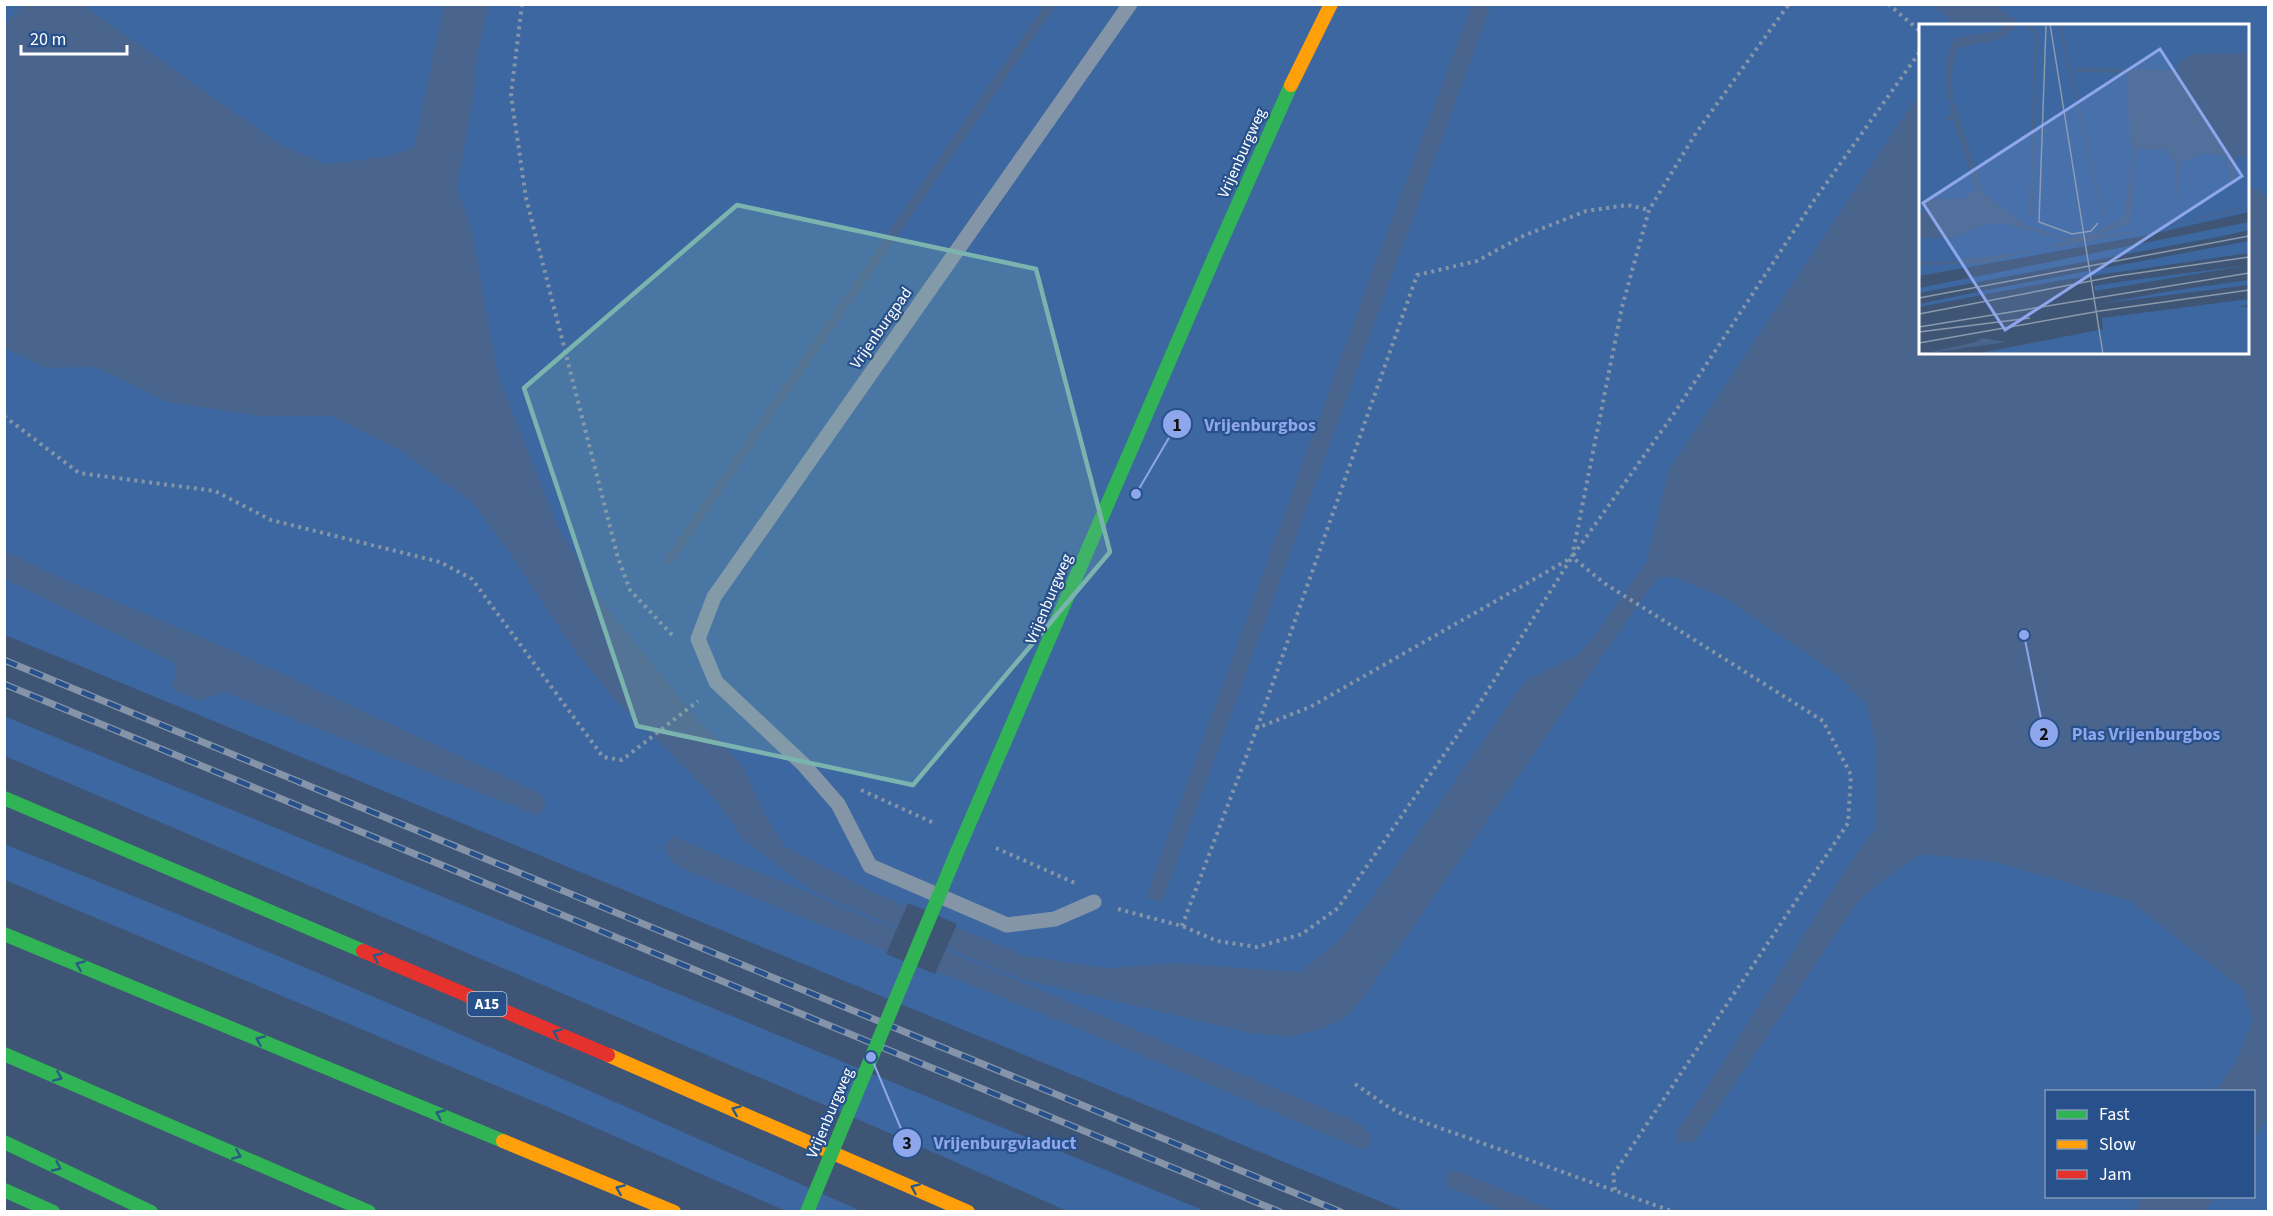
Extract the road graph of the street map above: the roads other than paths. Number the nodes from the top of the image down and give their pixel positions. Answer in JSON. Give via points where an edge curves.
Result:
{"nodes":[{"id":1,"x":1130,"y":4,"type":"edge"},
{"id":2,"x":1331,"y":4,"type":"edge"},
{"id":3,"x":4,"y":798,"type":"edge"},
{"id":4,"x":1094,"y":902,"type":"road end"},
{"id":5,"x":4,"y":934,"type":"edge"},
{"id":6,"x":4,"y":1054,"type":"edge"},
{"id":7,"x":4,"y":1142,"type":"edge"},
{"id":8,"x":4,"y":1190,"type":"edge"},
{"id":9,"x":53,"y":1212,"type":"edge"},
{"id":10,"x":151,"y":1212,"type":"edge"},
{"id":11,"x":369,"y":1212,"type":"edge"},
{"id":12,"x":674,"y":1212,"type":"edge"},
{"id":13,"x":807,"y":1212,"type":"edge"},
{"id":14,"x":968,"y":1212,"type":"edge"}],
"edges":[{"from":1,"to":4,"type":"lane","name":"Vrijenburgpad","via":[[714,597],[698,639],[716,682],[803,764],[838,804],[870,866],[1007,925],[1054,919]]},
{"from":2,"to":13,"type":"main road","name":"Vrijenburgweg","bridge":true,"via":[[1306,49],[1222,239],[957,852]]},
{"from":14,"to":3,"type":"main road","number":"A15","one_way":true},
{"from":12,"to":5,"type":"main road","one_way":true},
{"from":6,"to":11,"type":"main road","one_way":true},
{"from":7,"to":10,"type":"main road","one_way":true},
{"from":8,"to":9,"type":"main road"}]}
